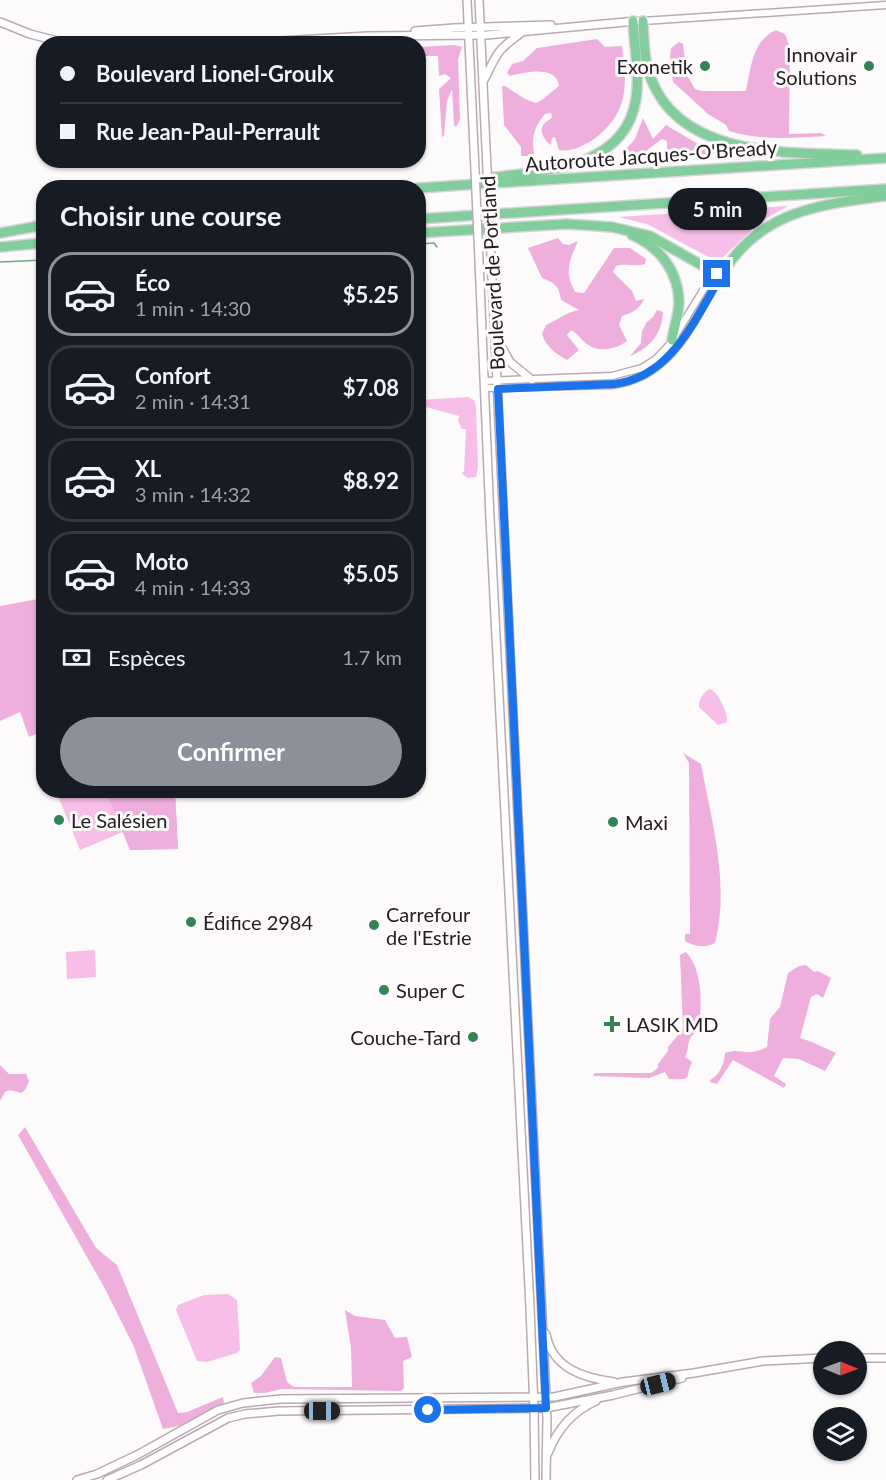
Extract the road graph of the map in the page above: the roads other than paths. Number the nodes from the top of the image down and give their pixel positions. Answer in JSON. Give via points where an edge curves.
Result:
{"nodes":[{"id":1,"x":467,"y":0,"type":"edge"},
{"id":2,"x":479,"y":0,"type":"edge"},
{"id":3,"x":886,"y":5,"type":"edge"},
{"id":4,"x":638,"y":21,"type":"junction"},
{"id":5,"x":0,"y":22,"type":"edge"},
{"id":6,"x":601,"y":24,"type":"junction"},
{"id":7,"x":468,"y":30,"type":"junction"},
{"id":8,"x":480,"y":31,"type":"junction"},
{"id":9,"x":524,"y":32,"type":"junction"},
{"id":10,"x":38,"y":36,"type":"edge"},
{"id":11,"x":368,"y":36,"type":"edge"},
{"id":12,"x":482,"y":84,"type":"junction"},
{"id":13,"x":886,"y":157,"type":"edge"},
{"id":14,"x":426,"y":187,"type":"edge"},
{"id":15,"x":426,"y":187,"type":"edge"},
{"id":16,"x":886,"y":189,"type":"edge"},
{"id":17,"x":886,"y":196,"type":"edge"},
{"id":18,"x":426,"y":218,"type":"edge"},
{"id":19,"x":36,"y":226,"type":"edge"},
{"id":20,"x":601,"y":226,"type":"junction"},
{"id":21,"x":0,"y":233,"type":"edge"},
{"id":22,"x":426,"y":233,"type":"edge"},
{"id":23,"x":36,"y":244,"type":"edge"},
{"id":24,"x":0,"y":247,"type":"edge"},
{"id":25,"x":721,"y":272,"type":"junction"},
{"id":26,"x":495,"y":334,"type":"junction"},
{"id":27,"x":672,"y":340,"type":"junction"},
{"id":28,"x":532,"y":380,"type":"junction"},
{"id":29,"x":485,"y":385,"type":"junction"},
{"id":30,"x":497,"y":385,"type":"junction"},
{"id":31,"x":541,"y":1307,"type":"junction"},
{"id":32,"x":867,"y":1358,"type":"edge"},
{"id":33,"x":886,"y":1358,"type":"edge"},
{"id":34,"x":813,"y":1359,"type":"edge"},
{"id":35,"x":694,"y":1373,"type":"junction"},
{"id":36,"x":623,"y":1382,"type":"junction"},
{"id":37,"x":613,"y":1395,"type":"junction"},
{"id":38,"x":546,"y":1397,"type":"junction"},
{"id":39,"x":534,"y":1398,"type":"junction"},
{"id":40,"x":546,"y":1408,"type":"junction"},
{"id":41,"x":534,"y":1409,"type":"junction"},
{"id":42,"x":546,"y":1458,"type":"junction"},
{"id":43,"x":77,"y":1480,"type":"edge"},
{"id":44,"x":107,"y":1480,"type":"edge"},
{"id":45,"x":535,"y":1480,"type":"edge"},
{"id":46,"x":546,"y":1480,"type":"edge"}],
"edges":[{"from":1,"to":7,"type":"main road","name":"Boulevard de Portland"},
{"from":2,"to":8,"type":"main road","name":"Boulevard de Portland"},
{"from":3,"to":4,"type":"street"},
{"from":4,"to":6,"type":"main road"},
{"from":4,"to":13,"type":"highway","via":[[652,83],[668,107],[690,126],[719,140],[750,148]]},
{"from":4,"to":14,"type":"highway","via":[[635,104],[622,133],[606,150],[556,169]]},
{"from":5,"to":10,"type":"main road"},
{"from":6,"to":8,"type":"main road"},
{"from":6,"to":9,"type":"main road"},
{"from":7,"to":8,"type":"main road"},
{"from":7,"to":11,"type":"main road"},
{"from":7,"to":29,"type":"main road","name":"Boulevard de Portland","bridge":true},
{"from":8,"to":9,"type":"main road"},
{"from":8,"to":12,"type":"main road","name":"Boulevard de Portland"},
{"from":9,"to":12,"type":"main road","via":[[497,52]]},
{"from":12,"to":26,"type":"main road","name":"Boulevard de Portland","bridge":true},
{"from":13,"to":15,"type":"highway","name":"Autoroute Jacques-O'Bready"},
{"from":16,"to":18,"type":"highway"},
{"from":17,"to":25,"type":"highway","via":[[822,204],[786,217],[753,237]]},
{"from":19,"to":21,"type":"highway"},
{"from":20,"to":22,"type":"highway"},
{"from":20,"to":25,"type":"highway","via":[[647,234]]},
{"from":20,"to":27,"type":"highway","via":[[644,240],[668,264],[679,302]]},
{"from":23,"to":24,"type":"highway"},
{"from":25,"to":27,"type":"street","via":[[710,279]]},
{"from":25,"to":30,"type":"street","via":[[678,347],[648,374],[615,384]]},
{"from":26,"to":28,"type":"main road","via":[[510,362]]},
{"from":26,"to":30,"type":"main road","name":"Boulevard de Portland"},
{"from":27,"to":28,"type":"street","via":[[653,361],[628,373]]},
{"from":28,"to":30,"type":"street"},
{"from":29,"to":30,"type":"street"},
{"from":29,"to":39,"type":"main road","name":"Boulevard de Portland"},
{"from":30,"to":31,"type":"main road","name":"Boulevard de Portland"},
{"from":31,"to":36,"type":"main road","via":[[549,1345],[559,1360],[582,1375]]},
{"from":31,"to":38,"type":"main road","name":"Boulevard de Portland"},
{"from":32,"to":33,"type":"main road"},
{"from":34,"to":35,"type":"main road","via":[[763,1361]]},
{"from":35,"to":36,"type":"main road"},
{"from":35,"to":37,"type":"main road"},
{"from":36,"to":38,"type":"main road"},
{"from":37,"to":40,"type":"main road"},
{"from":37,"to":42,"type":"main road","via":[[592,1403],[569,1419]]},
{"from":38,"to":39,"type":"main road"},
{"from":38,"to":40,"type":"main road","name":"Boulevard de Portland"},
{"from":39,"to":41,"type":"main road","name":"Boulevard de Portland"},
{"from":39,"to":43,"type":"main road","via":[[281,1399],[243,1403],[218,1410],[137,1455]]},
{"from":40,"to":41,"type":"main road"},
{"from":40,"to":42,"type":"main road","name":"Boulevard de Portland"},
{"from":41,"to":44,"type":"main road","via":[[245,1414],[217,1423],[141,1466]]},
{"from":41,"to":45,"type":"main road","name":"Boulevard de Portland"},
{"from":42,"to":46,"type":"main road","name":"Boulevard de Portland"}]}
